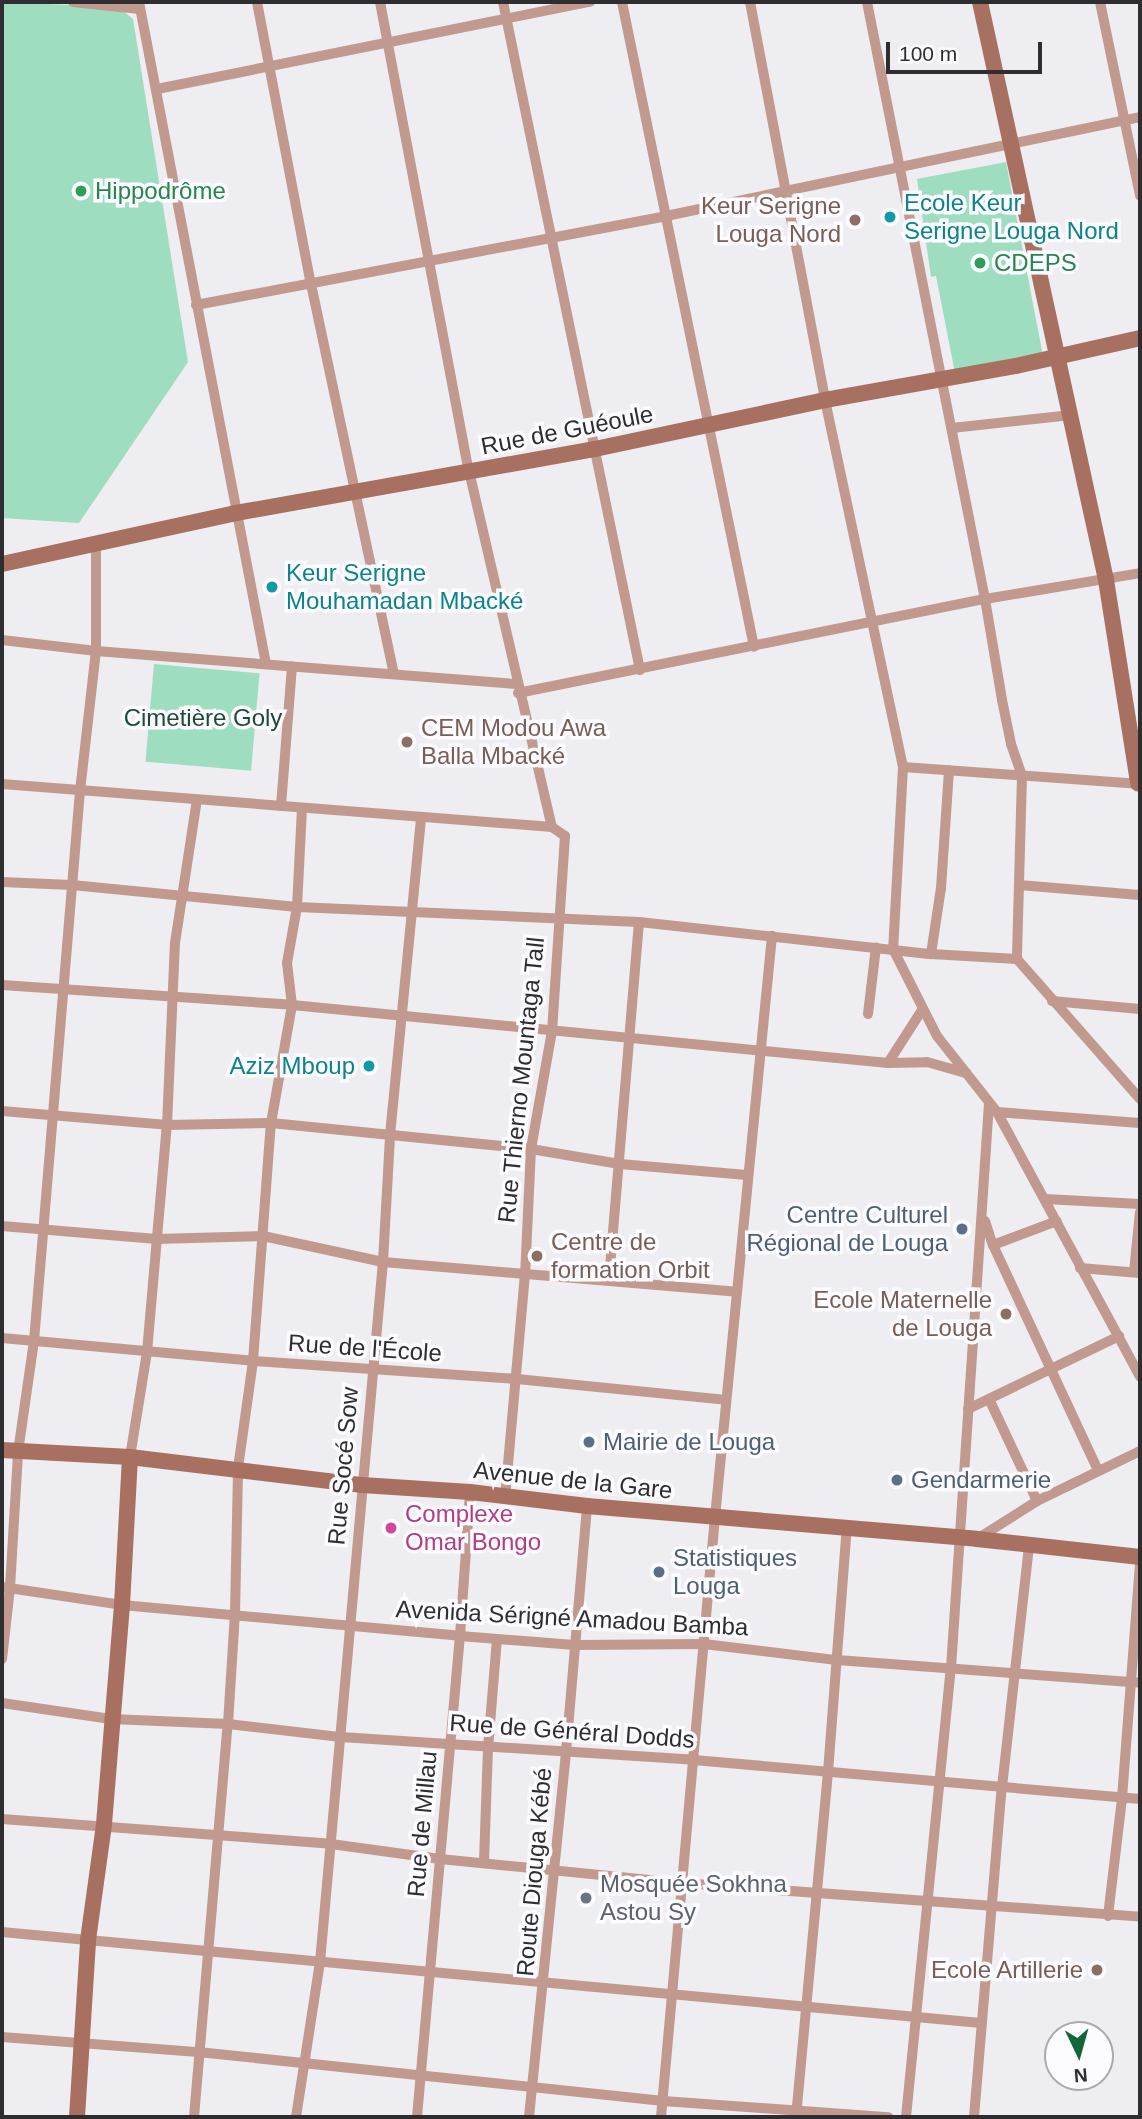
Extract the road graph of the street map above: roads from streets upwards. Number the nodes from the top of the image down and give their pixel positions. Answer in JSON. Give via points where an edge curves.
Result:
{"nodes":[{"id":1,"x":73,"y":2,"type":"edge"},
{"id":2,"x":257,"y":2,"type":"edge"},
{"id":3,"x":380,"y":2,"type":"edge"},
{"id":4,"x":503,"y":2,"type":"edge"},
{"id":5,"x":590,"y":2,"type":"edge"},
{"id":6,"x":622,"y":2,"type":"edge"},
{"id":7,"x":750,"y":2,"type":"edge"},
{"id":8,"x":867,"y":2,"type":"edge"},
{"id":9,"x":981,"y":2,"type":"edge"},
{"id":10,"x":1100,"y":2,"type":"edge"},
{"id":11,"x":140,"y":5,"type":"edge"},
{"id":12,"x":506,"y":18,"type":"junction"},
{"id":13,"x":387,"y":44,"type":"junction"},
{"id":14,"x":267,"y":65,"type":"junction"},
{"id":15,"x":157,"y":89,"type":"junction"},
{"id":16,"x":1140,"y":117,"type":"edge"},
{"id":17,"x":1122,"y":121,"type":"junction"},
{"id":18,"x":1010,"y":142,"type":"junction"},
{"id":19,"x":901,"y":167,"type":"junction"},
{"id":20,"x":784,"y":190,"type":"junction"},
{"id":21,"x":1140,"y":196,"type":"edge"},
{"id":22,"x":666,"y":216,"type":"junction"},
{"id":23,"x":550,"y":238,"type":"junction"},
{"id":24,"x":428,"y":263,"type":"junction"},
{"id":25,"x":311,"y":284,"type":"junction"},
{"id":26,"x":197,"y":305,"type":"junction"},
{"id":27,"x":1140,"y":338,"type":"edge"},
{"id":28,"x":1058,"y":356,"type":"junction"},
{"id":29,"x":942,"y":379,"type":"junction"},
{"id":30,"x":825,"y":400,"type":"junction"},
{"id":31,"x":1071,"y":415,"type":"junction"},
{"id":32,"x":707,"y":426,"type":"junction"},
{"id":33,"x":952,"y":428,"type":"junction"},
{"id":34,"x":595,"y":449,"type":"junction"},
{"id":35,"x":469,"y":471,"type":"junction"},
{"id":36,"x":355,"y":493,"type":"junction"},
{"id":37,"x":236,"y":513,"type":"junction"},
{"id":38,"x":96,"y":545,"type":"junction"},
{"id":39,"x":2,"y":564,"type":"edge"},
{"id":40,"x":1140,"y":573,"type":"edge"},
{"id":41,"x":1107,"y":580,"type":"junction"},
{"id":42,"x":985,"y":599,"type":"junction"},
{"id":43,"x":873,"y":624,"type":"junction"},
{"id":44,"x":2,"y":640,"type":"edge"},
{"id":45,"x":754,"y":648,"type":"junction"},
{"id":46,"x":96,"y":650,"type":"junction"},
{"id":47,"x":265,"y":664,"type":"junction"},
{"id":48,"x":292,"y":666,"type":"junction"},
{"id":49,"x":640,"y":670,"type":"junction"},
{"id":50,"x":394,"y":674,"type":"junction"},
{"id":51,"x":517,"y":689,"type":"junction"},
{"id":52,"x":903,"y":767,"type":"junction"},
{"id":53,"x":949,"y":770,"type":"junction"},
{"id":54,"x":1022,"y":776,"type":"junction"},
{"id":55,"x":1139,"y":783,"type":"edge"},
{"id":56,"x":2,"y":785,"type":"edge"},
{"id":57,"x":80,"y":791,"type":"junction"},
{"id":58,"x":198,"y":800,"type":"junction"},
{"id":59,"x":281,"y":806,"type":"junction"},
{"id":60,"x":302,"y":808,"type":"junction"},
{"id":61,"x":421,"y":818,"type":"junction"},
{"id":62,"x":552,"y":827,"type":"junction"},
{"id":63,"x":2,"y":882,"type":"edge"},
{"id":64,"x":72,"y":885,"type":"junction"},
{"id":65,"x":1019,"y":885,"type":"junction"},
{"id":66,"x":1140,"y":895,"type":"edge"},
{"id":67,"x":182,"y":896,"type":"junction"},
{"id":68,"x":297,"y":907,"type":"junction"},
{"id":69,"x":414,"y":914,"type":"junction"},
{"id":70,"x":559,"y":917,"type":"junction"},
{"id":71,"x":639,"y":922,"type":"junction"},
{"id":72,"x":772,"y":936,"type":"junction"},
{"id":73,"x":876,"y":947,"type":"junction"},
{"id":74,"x":893,"y":949,"type":"junction"},
{"id":75,"x":931,"y":954,"type":"junction"},
{"id":76,"x":1017,"y":959,"type":"junction"},
{"id":77,"x":2,"y":985,"type":"edge"},
{"id":78,"x":65,"y":990,"type":"junction"},
{"id":79,"x":175,"y":999,"type":"junction"},
{"id":80,"x":1052,"y":1002,"type":"junction"},
{"id":81,"x":292,"y":1005,"type":"junction"},
{"id":82,"x":1140,"y":1009,"type":"edge"},
{"id":83,"x":922,"y":1010,"type":"junction"},
{"id":84,"x":867,"y":1014,"type":"dead end"},
{"id":85,"x":403,"y":1017,"type":"junction"},
{"id":86,"x":552,"y":1031,"type":"junction"},
{"id":87,"x":630,"y":1038,"type":"junction"},
{"id":88,"x":760,"y":1051,"type":"junction"},
{"id":89,"x":888,"y":1063,"type":"junction"},
{"id":90,"x":966,"y":1073,"type":"junction"},
{"id":91,"x":1140,"y":1100,"type":"edge"},
{"id":92,"x":993,"y":1108,"type":"junction"},
{"id":93,"x":2,"y":1111,"type":"edge"},
{"id":94,"x":55,"y":1116,"type":"junction"},
{"id":95,"x":271,"y":1123,"type":"junction"},
{"id":96,"x":1140,"y":1123,"type":"edge"},
{"id":97,"x":167,"y":1125,"type":"junction"},
{"id":98,"x":390,"y":1135,"type":"junction"},
{"id":99,"x":531,"y":1149,"type":"junction"},
{"id":100,"x":620,"y":1164,"type":"junction"},
{"id":101,"x":747,"y":1175,"type":"junction"},
{"id":102,"x":1045,"y":1199,"type":"junction"},
{"id":103,"x":1140,"y":1204,"type":"edge"},
{"id":104,"x":1140,"y":1212,"type":"edge"},
{"id":105,"x":984,"y":1217,"type":"junction"},
{"id":106,"x":1057,"y":1221,"type":"junction"},
{"id":107,"x":2,"y":1226,"type":"edge"},
{"id":108,"x":43,"y":1229,"type":"junction"},
{"id":109,"x":263,"y":1236,"type":"junction"},
{"id":110,"x":156,"y":1238,"type":"junction"},
{"id":111,"x":992,"y":1245,"type":"junction"},
{"id":112,"x":383,"y":1262,"type":"junction"},
{"id":113,"x":1080,"y":1268,"type":"junction"},
{"id":114,"x":1137,"y":1272,"type":"edge"},
{"id":115,"x":525,"y":1274,"type":"junction"},
{"id":116,"x":609,"y":1279,"type":"junction"},
{"id":117,"x":737,"y":1292,"type":"junction"},
{"id":118,"x":1119,"y":1336,"type":"junction"},
{"id":119,"x":2,"y":1338,"type":"edge"},
{"id":120,"x":34,"y":1341,"type":"junction"},
{"id":121,"x":147,"y":1352,"type":"junction"},
{"id":122,"x":253,"y":1361,"type":"junction"},
{"id":123,"x":373,"y":1368,"type":"junction"},
{"id":124,"x":1053,"y":1370,"type":"junction"},
{"id":125,"x":1140,"y":1377,"type":"edge"},
{"id":126,"x":517,"y":1380,"type":"junction"},
{"id":127,"x":726,"y":1400,"type":"junction"},
{"id":128,"x":990,"y":1401,"type":"junction"},
{"id":129,"x":968,"y":1409,"type":"junction"},
{"id":130,"x":10,"y":1451,"type":"edge"},
{"id":131,"x":1140,"y":1451,"type":"edge"},
{"id":132,"x":130,"y":1457,"type":"junction"},
{"id":133,"x":238,"y":1468,"type":"junction"},
{"id":134,"x":1098,"y":1470,"type":"junction"},
{"id":135,"x":362,"y":1485,"type":"junction"},
{"id":136,"x":470,"y":1492,"type":"junction"},
{"id":137,"x":505,"y":1497,"type":"junction"},
{"id":138,"x":1037,"y":1501,"type":"junction"},
{"id":139,"x":587,"y":1506,"type":"junction"},
{"id":140,"x":715,"y":1517,"type":"junction"},
{"id":141,"x":847,"y":1527,"type":"junction"},
{"id":142,"x":959,"y":1537,"type":"junction"},
{"id":143,"x":977,"y":1539,"type":"junction"},
{"id":144,"x":1029,"y":1546,"type":"junction"},
{"id":145,"x":1140,"y":1557,"type":"edge"},
{"id":146,"x":1140,"y":1563,"type":"edge"},
{"id":147,"x":6,"y":1588,"type":"edge"},
{"id":148,"x":122,"y":1605,"type":"junction"},
{"id":149,"x":235,"y":1614,"type":"junction"},
{"id":150,"x":350,"y":1625,"type":"junction"},
{"id":151,"x":460,"y":1636,"type":"junction"},
{"id":152,"x":498,"y":1639,"type":"junction"},
{"id":153,"x":704,"y":1644,"type":"junction"},
{"id":154,"x":575,"y":1645,"type":"junction"},
{"id":155,"x":2,"y":1659,"type":"edge"},
{"id":156,"x":837,"y":1660,"type":"junction"},
{"id":157,"x":951,"y":1668,"type":"junction"},
{"id":158,"x":1014,"y":1675,"type":"junction"},
{"id":159,"x":1135,"y":1682,"type":"edge"},
{"id":160,"x":2,"y":1703,"type":"edge"},
{"id":161,"x":111,"y":1719,"type":"junction"},
{"id":162,"x":228,"y":1724,"type":"junction"},
{"id":163,"x":341,"y":1737,"type":"junction"},
{"id":164,"x":450,"y":1744,"type":"junction"},
{"id":165,"x":488,"y":1748,"type":"junction"},
{"id":166,"x":566,"y":1752,"type":"junction"},
{"id":167,"x":694,"y":1760,"type":"junction"},
{"id":168,"x":828,"y":1772,"type":"junction"},
{"id":169,"x":940,"y":1782,"type":"junction"},
{"id":170,"x":1002,"y":1787,"type":"junction"},
{"id":171,"x":1122,"y":1798,"type":"junction"},
{"id":172,"x":1140,"y":1799,"type":"edge"},
{"id":173,"x":2,"y":1819,"type":"edge"},
{"id":174,"x":104,"y":1824,"type":"junction"},
{"id":175,"x":219,"y":1834,"type":"junction"},
{"id":176,"x":331,"y":1844,"type":"junction"},
{"id":177,"x":440,"y":1859,"type":"junction"},
{"id":178,"x":484,"y":1862,"type":"junction"},
{"id":179,"x":555,"y":1869,"type":"junction"},
{"id":180,"x":682,"y":1883,"type":"junction"},
{"id":181,"x":816,"y":1892,"type":"junction"},
{"id":182,"x":926,"y":1902,"type":"junction"},
{"id":183,"x":991,"y":1908,"type":"junction"},
{"id":184,"x":1108,"y":1916,"type":"junction"},
{"id":185,"x":1140,"y":1917,"type":"edge"},
{"id":186,"x":2,"y":1932,"type":"edge"},
{"id":187,"x":88,"y":1940,"type":"junction"},
{"id":188,"x":207,"y":1951,"type":"junction"},
{"id":189,"x":320,"y":1962,"type":"junction"},
{"id":190,"x":432,"y":1971,"type":"junction"},
{"id":191,"x":544,"y":1984,"type":"junction"},
{"id":192,"x":674,"y":1995,"type":"junction"},
{"id":193,"x":807,"y":2004,"type":"junction"},
{"id":194,"x":916,"y":2015,"type":"junction"},
{"id":195,"x":981,"y":2023,"type":"junction"},
{"id":196,"x":2,"y":2037,"type":"edge"},
{"id":197,"x":82,"y":2043,"type":"junction"},
{"id":198,"x":198,"y":2052,"type":"junction"},
{"id":199,"x":302,"y":2064,"type":"junction"},
{"id":200,"x":420,"y":2077,"type":"junction"},
{"id":201,"x":532,"y":2088,"type":"junction"},
{"id":202,"x":663,"y":2101,"type":"junction"},
{"id":203,"x":796,"y":2114,"type":"edge"},
{"id":204,"x":76,"y":2117,"type":"edge"},
{"id":205,"x":194,"y":2117,"type":"edge"},
{"id":206,"x":296,"y":2117,"type":"edge"},
{"id":207,"x":417,"y":2117,"type":"edge"},
{"id":208,"x":529,"y":2117,"type":"edge"},
{"id":209,"x":661,"y":2117,"type":"edge"},
{"id":210,"x":888,"y":2117,"type":"edge"},
{"id":211,"x":906,"y":2117,"type":"edge"},
{"id":212,"x":974,"y":2117,"type":"edge"}],
"edges":[{"from":1,"to":11,"type":"street"},
{"from":2,"to":14,"type":"street"},
{"from":3,"to":13,"type":"street"},
{"from":4,"to":12,"type":"street"},
{"from":5,"to":12,"type":"street"},
{"from":6,"to":22,"type":"street"},
{"from":7,"to":20,"type":"street"},
{"from":8,"to":19,"type":"street"},
{"from":9,"to":18,"type":"street"},
{"from":10,"to":17,"type":"street"},
{"from":11,"to":15,"type":"street"},
{"from":12,"to":13,"type":"street"},
{"from":12,"to":23,"type":"street"},
{"from":13,"to":14,"type":"street"},
{"from":13,"to":24,"type":"street"},
{"from":14,"to":15,"type":"street"},
{"from":14,"to":25,"type":"street"},
{"from":15,"to":26,"type":"street"},
{"from":16,"to":17,"type":"street"},
{"from":17,"to":18,"type":"street"},
{"from":17,"to":21,"type":"street"},
{"from":18,"to":19,"type":"street"},
{"from":18,"to":28,"type":"street"},
{"from":19,"to":20,"type":"street"},
{"from":19,"to":29,"type":"street"},
{"from":20,"to":22,"type":"street"},
{"from":20,"to":30,"type":"street"},
{"from":22,"to":23,"type":"street"},
{"from":22,"to":32,"type":"street"},
{"from":23,"to":24,"type":"street"},
{"from":23,"to":34,"type":"street"},
{"from":24,"to":25,"type":"street"},
{"from":24,"to":35,"type":"street"},
{"from":25,"to":26,"type":"street"},
{"from":25,"to":36,"type":"street"},
{"from":26,"to":37,"type":"street"},
{"from":27,"to":28,"type":"street","name":"Rue de Guéoule"},
{"from":28,"to":29,"type":"street","name":"Rue de Guéoule"},
{"from":28,"to":31,"type":"street"},
{"from":29,"to":30,"type":"street","name":"Rue de Guéoule"},
{"from":29,"to":33,"type":"street"},
{"from":30,"to":32,"type":"street","name":"Rue de Guéoule"},
{"from":30,"to":43,"type":"street"},
{"from":31,"to":33,"type":"street"},
{"from":31,"to":41,"type":"street"},
{"from":32,"to":34,"type":"street","name":"Rue de Guéoule"},
{"from":32,"to":45,"type":"street"},
{"from":33,"to":42,"type":"street"},
{"from":34,"to":35,"type":"street","name":"Rue de Guéoule"},
{"from":34,"to":49,"type":"street"},
{"from":35,"to":36,"type":"street","name":"Rue de Guéoule"},
{"from":35,"to":51,"type":"street"},
{"from":36,"to":37,"type":"street","name":"Rue de Guéoule"},
{"from":36,"to":50,"type":"street"},
{"from":37,"to":38,"type":"street","name":"Rue de Guéoule"},
{"from":37,"to":47,"type":"street"},
{"from":38,"to":39,"type":"street","name":"Rue de Guéoule"},
{"from":38,"to":46,"type":"street"},
{"from":40,"to":41,"type":"street"},
{"from":41,"to":42,"type":"street"},
{"from":41,"to":55,"type":"street"},
{"from":42,"to":43,"type":"street"},
{"from":42,"to":54,"type":"street","via":[[1004,711]]},
{"from":43,"to":45,"type":"street"},
{"from":43,"to":52,"type":"street"},
{"from":44,"to":46,"type":"street"},
{"from":45,"to":49,"type":"street"},
{"from":46,"to":47,"type":"street"},
{"from":46,"to":57,"type":"street"},
{"from":47,"to":48,"type":"street"},
{"from":48,"to":50,"type":"street"},
{"from":48,"to":59,"type":"street"},
{"from":49,"to":51,"type":"street"},
{"from":50,"to":51,"type":"street"},
{"from":51,"to":62,"type":"street"},
{"from":52,"to":53,"type":"street"},
{"from":52,"to":74,"type":"street"},
{"from":53,"to":54,"type":"street"},
{"from":53,"to":75,"type":"street","via":[[941,888]]},
{"from":54,"to":55,"type":"street"},
{"from":54,"to":65,"type":"street"},
{"from":56,"to":57,"type":"street"},
{"from":57,"to":58,"type":"street"},
{"from":57,"to":64,"type":"street"},
{"from":58,"to":59,"type":"street"},
{"from":58,"to":67,"type":"street"},
{"from":59,"to":60,"type":"street"},
{"from":60,"to":61,"type":"street"},
{"from":60,"to":68,"type":"street"},
{"from":61,"to":62,"type":"street"},
{"from":61,"to":69,"type":"street","name":"Rue Socé Sow"},
{"from":62,"to":70,"type":"street","name":"Rue Thierno Mountaga Tall","via":[[567,843]]},
{"from":63,"to":64,"type":"street"},
{"from":64,"to":67,"type":"street"},
{"from":64,"to":78,"type":"street"},
{"from":65,"to":66,"type":"street"},
{"from":65,"to":76,"type":"street"},
{"from":67,"to":68,"type":"street"},
{"from":67,"to":79,"type":"street","via":[[175,943]]},
{"from":68,"to":69,"type":"street"},
{"from":68,"to":81,"type":"street","via":[[287,964]]},
{"from":69,"to":70,"type":"street"},
{"from":69,"to":85,"type":"street","name":"Rue Socé Sow"},
{"from":70,"to":71,"type":"street"},
{"from":70,"to":86,"type":"street","name":"Rue Thierno Mountaga Tall"},
{"from":71,"to":72,"type":"street"},
{"from":71,"to":87,"type":"street"},
{"from":72,"to":73,"type":"street"},
{"from":72,"to":88,"type":"street"},
{"from":73,"to":74,"type":"street"},
{"from":73,"to":84,"type":"street"},
{"from":74,"to":75,"type":"street"},
{"from":74,"to":83,"type":"street"},
{"from":75,"to":76,"type":"street"},
{"from":76,"to":80,"type":"street"},
{"from":77,"to":78,"type":"street"},
{"from":78,"to":79,"type":"street"},
{"from":78,"to":94,"type":"street"},
{"from":79,"to":81,"type":"street"},
{"from":79,"to":97,"type":"street"},
{"from":80,"to":82,"type":"street"},
{"from":80,"to":91,"type":"street"},
{"from":81,"to":85,"type":"street"},
{"from":81,"to":95,"type":"street"},
{"from":83,"to":89,"type":"street"},
{"from":83,"to":90,"type":"street"},
{"from":85,"to":86,"type":"street"},
{"from":85,"to":98,"type":"street","name":"Rue Socé Sow"},
{"from":86,"to":87,"type":"street"},
{"from":86,"to":99,"type":"street","name":"Rue Thierno Mountaga Tall"},
{"from":87,"to":88,"type":"street"},
{"from":87,"to":100,"type":"street"},
{"from":88,"to":89,"type":"street"},
{"from":88,"to":101,"type":"street"},
{"from":89,"to":90,"type":"street","via":[[927,1062]]},
{"from":90,"to":92,"type":"street"},
{"from":92,"to":96,"type":"street"},
{"from":92,"to":102,"type":"street"},
{"from":92,"to":105,"type":"street"},
{"from":93,"to":94,"type":"street"},
{"from":94,"to":97,"type":"street"},
{"from":94,"to":108,"type":"street"},
{"from":95,"to":97,"type":"street"},
{"from":95,"to":98,"type":"street"},
{"from":95,"to":109,"type":"street"},
{"from":97,"to":110,"type":"street"},
{"from":98,"to":99,"type":"street"},
{"from":98,"to":112,"type":"street","name":"Rue Socé Sow"},
{"from":99,"to":100,"type":"street"},
{"from":99,"to":115,"type":"street","name":"Rue Thierno Mountaga Tall"},
{"from":100,"to":101,"type":"street"},
{"from":100,"to":116,"type":"street"},
{"from":101,"to":117,"type":"street"},
{"from":102,"to":103,"type":"street"},
{"from":102,"to":106,"type":"street"},
{"from":104,"to":114,"type":"street"},
{"from":105,"to":111,"type":"street"},
{"from":105,"to":129,"type":"street"},
{"from":106,"to":111,"type":"street"},
{"from":106,"to":113,"type":"street"},
{"from":107,"to":108,"type":"street"},
{"from":108,"to":110,"type":"street"},
{"from":108,"to":120,"type":"street"},
{"from":109,"to":110,"type":"street"},
{"from":109,"to":112,"type":"street"},
{"from":109,"to":122,"type":"street"},
{"from":110,"to":121,"type":"street"},
{"from":111,"to":124,"type":"street"},
{"from":112,"to":115,"type":"street"},
{"from":112,"to":123,"type":"street","name":"Rue Socé Sow"},
{"from":113,"to":114,"type":"street"},
{"from":113,"to":118,"type":"street"},
{"from":115,"to":116,"type":"street"},
{"from":115,"to":126,"type":"street","name":"Rue Thierno Mountaga Tall"},
{"from":116,"to":117,"type":"street"},
{"from":117,"to":127,"type":"street"},
{"from":118,"to":124,"type":"street"},
{"from":118,"to":125,"type":"street"},
{"from":119,"to":120,"type":"street","name":"Rue de l'École"},
{"from":120,"to":121,"type":"street","name":"Rue de l'École"},
{"from":120,"to":130,"type":"street"},
{"from":121,"to":122,"type":"street","name":"Rue de l'École"},
{"from":121,"to":132,"type":"street"},
{"from":122,"to":123,"type":"street","name":"Rue de l'École"},
{"from":122,"to":133,"type":"street"},
{"from":123,"to":126,"type":"street","name":"Rue de l'École"},
{"from":123,"to":135,"type":"street","name":"Rue Socé Sow"},
{"from":124,"to":128,"type":"street"},
{"from":124,"to":134,"type":"street"},
{"from":126,"to":127,"type":"street","name":"Rue de l'École"},
{"from":126,"to":137,"type":"street","name":"Rue Thierno Mountaga Tall"},
{"from":127,"to":140,"type":"street"},
{"from":128,"to":129,"type":"street"},
{"from":128,"to":138,"type":"street"},
{"from":129,"to":142,"type":"street"},
{"from":130,"to":132,"type":"street","name":"Avenue de la Gare"},
{"from":130,"to":147,"type":"street"},
{"from":131,"to":134,"type":"street"},
{"from":132,"to":133,"type":"street","name":"Avenue de la Gare"},
{"from":132,"to":148,"type":"street"},
{"from":133,"to":135,"type":"street","name":"Avenue de la Gare"},
{"from":133,"to":149,"type":"street"},
{"from":134,"to":138,"type":"street"},
{"from":135,"to":136,"type":"street","name":"Avenue de la Gare"},
{"from":135,"to":150,"type":"street","name":"Rue Socé Sow"},
{"from":136,"to":137,"type":"street","name":"Avenue de la Gare"},
{"from":136,"to":151,"type":"street","name":"Rue de Millau"},
{"from":137,"to":139,"type":"street","name":"Avenue de la Gare"},
{"from":138,"to":143,"type":"street"},
{"from":139,"to":140,"type":"street","name":"Avenue de la Gare"},
{"from":139,"to":154,"type":"street","name":"Route Diouga Kébé"},
{"from":140,"to":141,"type":"street","name":"Avenue de la Gare"},
{"from":140,"to":153,"type":"street"},
{"from":141,"to":142,"type":"street","name":"Avenue de la Gare"},
{"from":141,"to":156,"type":"street"},
{"from":142,"to":143,"type":"street","name":"Avenue de la Gare"},
{"from":142,"to":157,"type":"street"},
{"from":143,"to":144,"type":"street","name":"Avenue de la Gare"},
{"from":144,"to":145,"type":"street","name":"Avenue de la Gare"},
{"from":144,"to":158,"type":"street"},
{"from":146,"to":159,"type":"street"},
{"from":147,"to":148,"type":"street","name":"Avenida Sérigné Amadou Bamba"},
{"from":147,"to":155,"type":"street"},
{"from":148,"to":149,"type":"street","name":"Avenida Sérigné Amadou Bamba"},
{"from":148,"to":161,"type":"street"},
{"from":149,"to":150,"type":"street","name":"Avenida Sérigné Amadou Bamba"},
{"from":149,"to":162,"type":"street"},
{"from":150,"to":151,"type":"street","name":"Avenida Sérigné Amadou Bamba"},
{"from":150,"to":163,"type":"street","name":"Rue Socé Sow"},
{"from":151,"to":152,"type":"street","name":"Avenida Sérigné Amadou Bamba"},
{"from":151,"to":164,"type":"street","name":"Rue de Millau"},
{"from":152,"to":154,"type":"street","name":"Avenida Sérigné Amadou Bamba"},
{"from":152,"to":165,"type":"street"},
{"from":153,"to":154,"type":"street","name":"Avenida Sérigné Amadou Bamba"},
{"from":153,"to":156,"type":"street","name":"Avenida Sérigné Amadou Bamba"},
{"from":153,"to":167,"type":"street"},
{"from":154,"to":166,"type":"street","name":"Route Diouga Kébé"},
{"from":156,"to":157,"type":"street","name":"Avenida Sérigné Amadou Bamba"},
{"from":156,"to":168,"type":"street"},
{"from":157,"to":158,"type":"street","name":"Avenida Sérigné Amadou Bamba"},
{"from":157,"to":169,"type":"street"},
{"from":158,"to":159,"type":"street","name":"Avenida Sérigné Amadou Bamba"},
{"from":158,"to":170,"type":"street"},
{"from":159,"to":171,"type":"street"},
{"from":160,"to":161,"type":"street","name":"Rue de Général Dodds"},
{"from":161,"to":162,"type":"street","name":"Rue de Général Dodds"},
{"from":161,"to":174,"type":"street"},
{"from":162,"to":163,"type":"street","name":"Rue de Général Dodds"},
{"from":162,"to":175,"type":"street"},
{"from":163,"to":164,"type":"street","name":"Rue de Général Dodds"},
{"from":163,"to":176,"type":"street","name":"Rue Socé Sow"},
{"from":164,"to":165,"type":"street","name":"Rue de Général Dodds"},
{"from":164,"to":177,"type":"street","name":"Rue de Millau"},
{"from":165,"to":166,"type":"street","name":"Rue de Général Dodds"},
{"from":165,"to":178,"type":"street"},
{"from":166,"to":167,"type":"street","name":"Rue de Général Dodds"},
{"from":166,"to":179,"type":"street","name":"Route Diouga Kébé"},
{"from":167,"to":168,"type":"street","name":"Rue de Général Dodds"},
{"from":167,"to":180,"type":"street"},
{"from":168,"to":169,"type":"street","name":"Rue de Général Dodds"},
{"from":168,"to":181,"type":"street"},
{"from":169,"to":170,"type":"street","name":"Rue de Général Dodds"},
{"from":169,"to":182,"type":"street"},
{"from":170,"to":171,"type":"street","name":"Rue de Général Dodds"},
{"from":170,"to":183,"type":"street"},
{"from":171,"to":172,"type":"street","name":"Rue de Général Dodds"},
{"from":171,"to":184,"type":"street"},
{"from":173,"to":174,"type":"street"},
{"from":174,"to":175,"type":"street"},
{"from":174,"to":187,"type":"street"},
{"from":175,"to":176,"type":"street"},
{"from":175,"to":188,"type":"street"},
{"from":176,"to":177,"type":"street"},
{"from":176,"to":189,"type":"street","name":"Rue Socé Sow"},
{"from":177,"to":178,"type":"street"},
{"from":177,"to":190,"type":"street","name":"Rue de Millau"},
{"from":178,"to":179,"type":"street"},
{"from":179,"to":180,"type":"street"},
{"from":179,"to":191,"type":"street","name":"Route Diouga Kébé"},
{"from":180,"to":181,"type":"street"},
{"from":180,"to":192,"type":"street"},
{"from":181,"to":182,"type":"street"},
{"from":181,"to":193,"type":"street"},
{"from":182,"to":183,"type":"street"},
{"from":182,"to":194,"type":"street"},
{"from":183,"to":184,"type":"street"},
{"from":183,"to":195,"type":"street"},
{"from":184,"to":185,"type":"street"},
{"from":186,"to":187,"type":"street"},
{"from":187,"to":188,"type":"street"},
{"from":187,"to":197,"type":"street"},
{"from":188,"to":189,"type":"street"},
{"from":188,"to":198,"type":"street"},
{"from":189,"to":190,"type":"street"},
{"from":189,"to":199,"type":"street","name":"Rue Socé Sow"},
{"from":190,"to":191,"type":"street"},
{"from":190,"to":200,"type":"street","name":"Rue de Millau"},
{"from":191,"to":192,"type":"street"},
{"from":191,"to":201,"type":"street","name":"Route Diouga Kébé"},
{"from":192,"to":193,"type":"street"},
{"from":192,"to":202,"type":"street"},
{"from":193,"to":194,"type":"street"},
{"from":193,"to":203,"type":"street"},
{"from":194,"to":195,"type":"street"},
{"from":194,"to":211,"type":"street"},
{"from":195,"to":212,"type":"street"},
{"from":196,"to":197,"type":"street"},
{"from":197,"to":198,"type":"street"},
{"from":197,"to":204,"type":"street"},
{"from":198,"to":199,"type":"street"},
{"from":198,"to":205,"type":"street"},
{"from":199,"to":200,"type":"street"},
{"from":199,"to":206,"type":"street","name":"Rue Socé Sow"},
{"from":200,"to":201,"type":"street"},
{"from":200,"to":207,"type":"street","name":"Rue de Millau"},
{"from":201,"to":202,"type":"street"},
{"from":201,"to":208,"type":"street","name":"Route Diouga Kébé"},
{"from":202,"to":203,"type":"street"},
{"from":202,"to":209,"type":"street"},
{"from":203,"to":210,"type":"street"}]}
